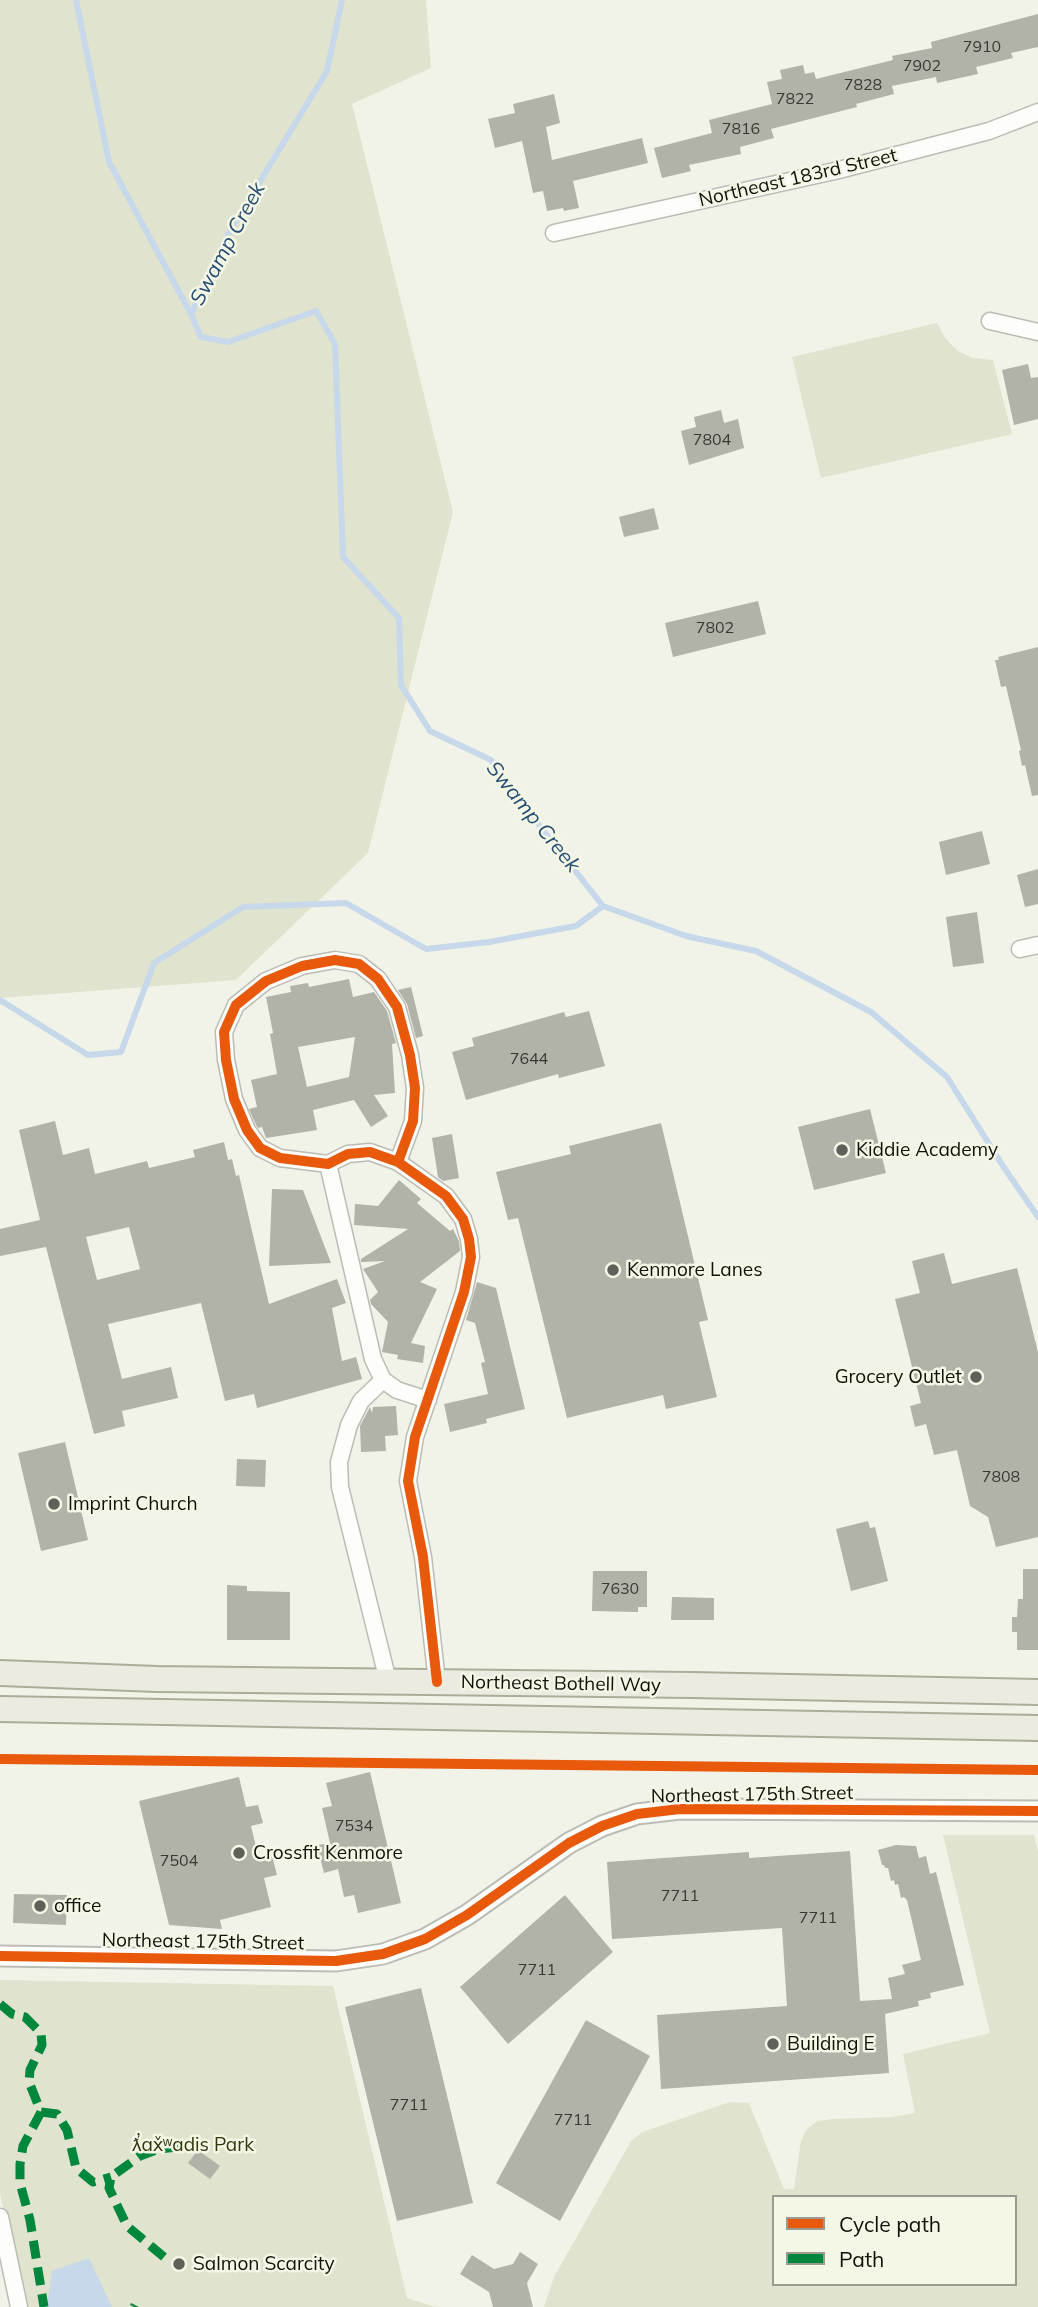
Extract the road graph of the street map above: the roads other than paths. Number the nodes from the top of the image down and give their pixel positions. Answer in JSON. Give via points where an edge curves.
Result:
{"nodes":[{"id":1,"x":1038,"y":113,"type":"edge"},
{"id":2,"x":554,"y":233,"type":"dead end"},
{"id":3,"x":990,"y":321,"type":"dead end"},
{"id":4,"x":1038,"y":331,"type":"edge"},
{"id":5,"x":1038,"y":945,"type":"edge"},
{"id":6,"x":1020,"y":949,"type":"dead end"},
{"id":7,"x":398,"y":1162,"type":"junction"},
{"id":8,"x":328,"y":1164,"type":"junction"},
{"id":9,"x":383,"y":1380,"type":"junction"},
{"id":10,"x":428,"y":1400,"type":"junction"},
{"id":11,"x":0,"y":1673,"type":"edge"},
{"id":12,"x":157,"y":1679,"type":"junction"},
{"id":13,"x":388,"y":1681,"type":"junction"},
{"id":14,"x":437,"y":1682,"type":"junction"},
{"id":15,"x":1038,"y":1692,"type":"edge"},
{"id":16,"x":0,"y":1709,"type":"edge"},
{"id":17,"x":111,"y":1711,"type":"junction"},
{"id":18,"x":1038,"y":1728,"type":"edge"},
{"id":19,"x":1038,"y":1811,"type":"edge"},
{"id":20,"x":0,"y":1956,"type":"edge"},
{"id":21,"x":0,"y":2217,"type":"edge"},
{"id":22,"x":19,"y":2307,"type":"edge"}],
"edges":[{"from":1,"to":2,"type":"street","name":"Northeast 183rd Street","via":[[989,131],[839,170]]},
{"from":3,"to":4,"type":"street"},
{"from":5,"to":6,"type":"street"},
{"from":7,"to":8,"type":"street","via":[[370,1152],[348,1154]]},
{"from":7,"to":8,"type":"street","via":[[414,1121],[415,1088],[397,1007],[378,979],[359,964],[335,960],[302,965],[266,981],[236,1005],[224,1032],[234,1099],[260,1148],[280,1158]]},
{"from":7,"to":10,"type":"street","via":[[446,1196],[463,1219],[469,1239],[471,1257],[464,1292]]},
{"from":8,"to":9,"type":"street","via":[[373,1359]]},
{"from":9,"to":10,"type":"street"},
{"from":9,"to":13,"type":"street","via":[[361,1401],[339,1462],[340,1487]]},
{"from":10,"to":14,"type":"street","via":[[415,1437],[408,1481],[423,1557]]},
{"from":11,"to":12,"type":"main road","name":"Northeast Bothell Way"},
{"from":12,"to":13,"type":"main road","name":"Northeast Bothell Way"},
{"from":12,"to":17,"type":"main road","via":[[152,1690]]},
{"from":13,"to":14,"type":"main road","name":"Northeast Bothell Way"},
{"from":14,"to":15,"type":"main road","name":"Northeast Bothell Way"},
{"from":16,"to":17,"type":"main road","name":"Northeast Bothell Way"},
{"from":17,"to":18,"type":"main road","name":"Northeast Bothell Way"},
{"from":19,"to":20,"type":"street","name":"Northeast 175th Street","via":[[680,1809],[637,1814],[569,1843],[467,1915],[425,1939],[383,1954],[336,1961]]},
{"from":21,"to":22,"type":"street"}]}
